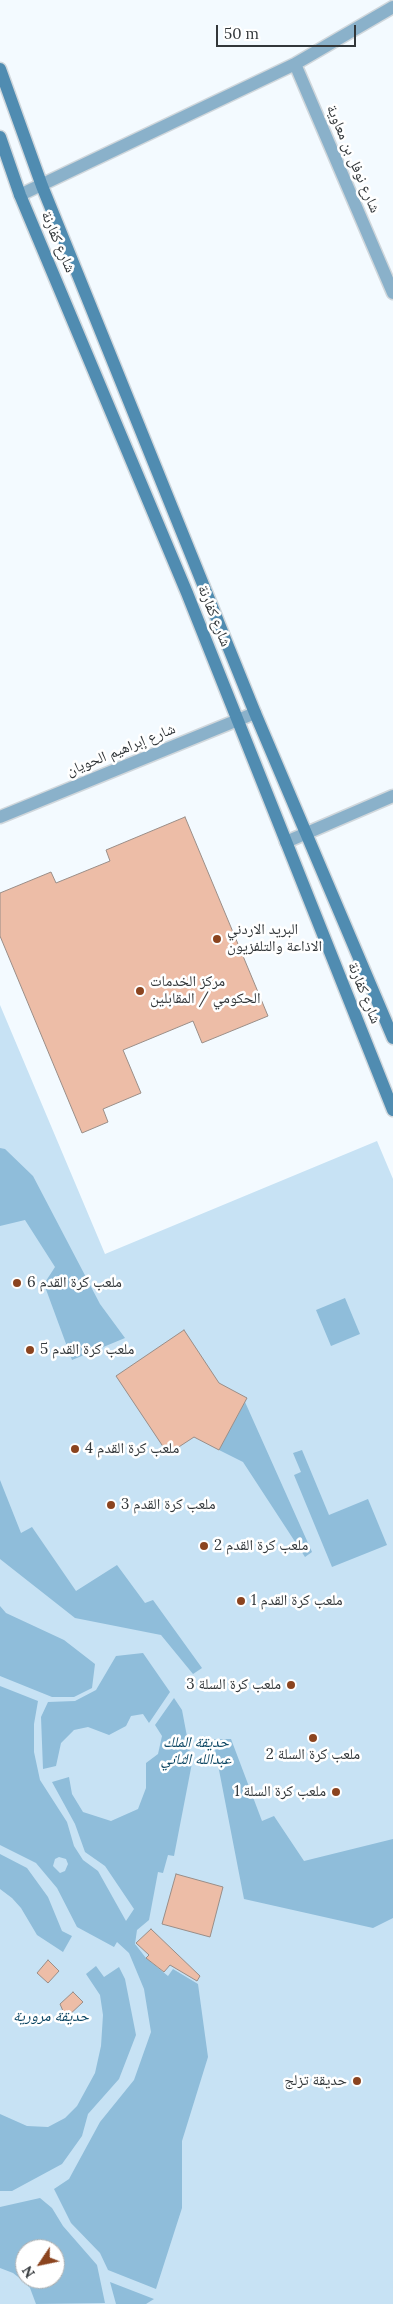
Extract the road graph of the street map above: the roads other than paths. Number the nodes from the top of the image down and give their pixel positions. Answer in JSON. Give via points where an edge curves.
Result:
{"nodes":[{"id":1,"x":393,"y":7,"type":"edge"},
{"id":2,"x":295,"y":64,"type":"junction"},
{"id":3,"x":0,"y":69,"type":"edge"},
{"id":4,"x":0,"y":137,"type":"edge"},
{"id":5,"x":42,"y":186,"type":"junction"},
{"id":6,"x":20,"y":195,"type":"junction"},
{"id":7,"x":393,"y":293,"type":"edge"},
{"id":8,"x":255,"y":713,"type":"junction"},
{"id":9,"x":237,"y":720,"type":"junction"},
{"id":10,"x":393,"y":796,"type":"edge"},
{"id":11,"x":0,"y":817,"type":"edge"},
{"id":12,"x":306,"y":834,"type":"junction"},
{"id":13,"x":286,"y":842,"type":"junction"},
{"id":14,"x":393,"y":1038,"type":"edge"},
{"id":15,"x":393,"y":1110,"type":"edge"}],
"edges":[{"from":1,"to":2,"type":"street"},
{"from":2,"to":5,"type":"street"},
{"from":2,"to":7,"type":"street","name":"شارع نوفل بن معاوية"},
{"from":3,"to":5,"type":"street","name":"شارع كفارنة"},
{"from":4,"to":6,"type":"street","name":"شارع كفارنة"},
{"from":5,"to":6,"type":"street"},
{"from":5,"to":8,"type":"street","name":"شارع كفارنة"},
{"from":6,"to":9,"type":"street","name":"شارع كفارنة"},
{"from":8,"to":9,"type":"street","name":"شارع إبراهيم الحويان"},
{"from":8,"to":12,"type":"street","name":"شارع كفارنة"},
{"from":9,"to":11,"type":"street","name":"شارع إبراهيم الحويان"},
{"from":9,"to":13,"type":"street","name":"شارع كفارنة"},
{"from":10,"to":12,"type":"street"},
{"from":12,"to":13,"type":"street"},
{"from":12,"to":14,"type":"street","name":"شارع كفارنة"},
{"from":13,"to":15,"type":"street","name":"شارع كفارنة"}]}
